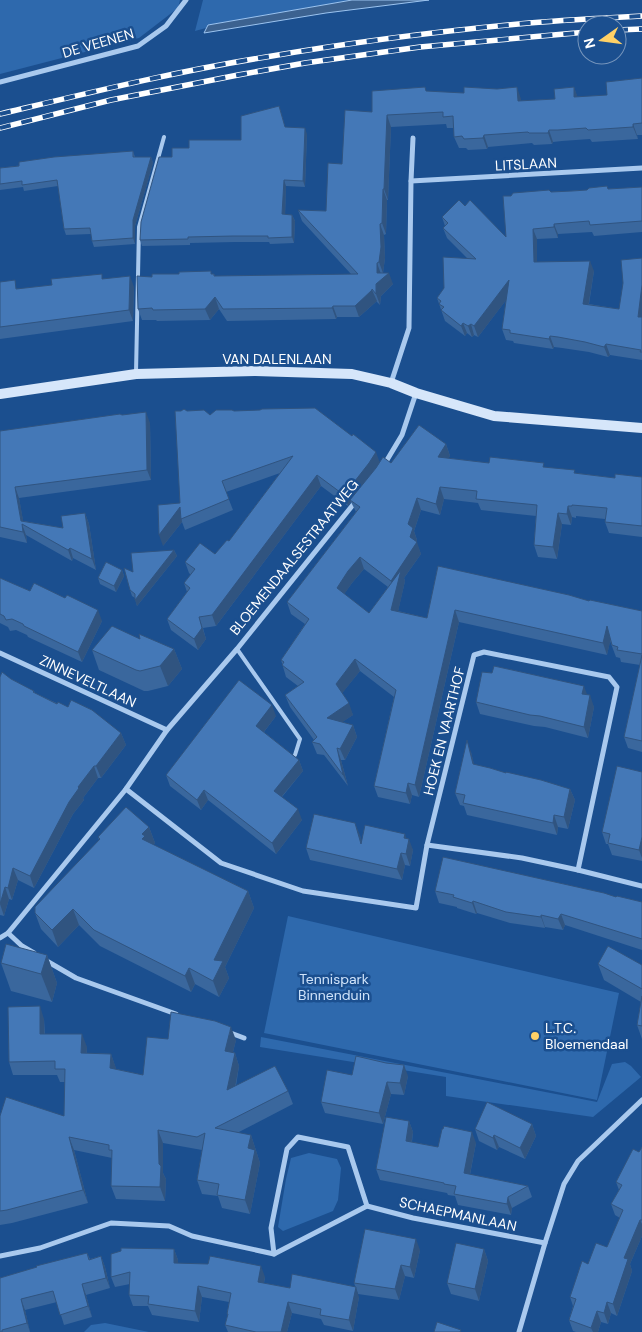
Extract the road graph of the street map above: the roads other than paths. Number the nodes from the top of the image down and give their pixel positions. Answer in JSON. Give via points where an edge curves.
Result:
{"nodes":[{"id":1,"x":186,"y":0,"type":"edge"},
{"id":2,"x":0,"y":82,"type":"edge"},
{"id":3,"x":164,"y":136,"type":"dead end"},
{"id":4,"x":414,"y":138,"type":"dead end"},
{"id":5,"x":642,"y":168,"type":"edge"},
{"id":6,"x":411,"y":181,"type":"junction"},
{"id":7,"x":136,"y":374,"type":"junction"},
{"id":8,"x":391,"y":383,"type":"junction"},
{"id":9,"x":416,"y":393,"type":"junction"},
{"id":10,"x":0,"y":394,"type":"edge"},
{"id":11,"x":642,"y":428,"type":"edge"},
{"id":12,"x":382,"y":468,"type":"edge"},
{"id":13,"x":358,"y":499,"type":"edge"},
{"id":14,"x":237,"y":649,"type":"junction"},
{"id":15,"x":0,"y":653,"type":"edge"},
{"id":16,"x":166,"y":730,"type":"junction"},
{"id":17,"x":295,"y":756,"type":"edge"},
{"id":18,"x":126,"y":789,"type":"junction"},
{"id":19,"x":427,"y":845,"type":"junction"},
{"id":20,"x":578,"y":870,"type":"junction"},
{"id":21,"x":642,"y":886,"type":"edge"},
{"id":22,"x":8,"y":933,"type":"junction"},
{"id":23,"x":0,"y":938,"type":"edge"},
{"id":24,"x":179,"y":1015,"type":"edge"},
{"id":25,"x":226,"y":1032,"type":"edge"},
{"id":26,"x":244,"y":1038,"type":"dead end"},
{"id":27,"x":642,"y":1100,"type":"edge"},
{"id":28,"x":366,"y":1206,"type":"junction"},
{"id":29,"x":545,"y":1243,"type":"junction"},
{"id":30,"x":274,"y":1254,"type":"junction"},
{"id":31,"x":0,"y":1256,"type":"edge"},
{"id":32,"x":519,"y":1332,"type":"edge"}],
"edges":[{"from":1,"to":2,"type":"street","name":"DE VEENEN","via":[[166,26],[138,46]]},
{"from":3,"to":7,"type":"lane","via":[[139,227]]},
{"from":4,"to":6,"type":"street"},
{"from":5,"to":6,"type":"street","name":"LITSLAAN"},
{"from":6,"to":8,"type":"street","via":[[409,328]]},
{"from":7,"to":8,"type":"street","name":"VAN DALENLAAN","via":[[255,371],[352,374]]},
{"from":7,"to":10,"type":"street","name":"VAN DALENLAAN"},
{"from":8,"to":9,"type":"street","name":"VAN DALENLAAN"},
{"from":9,"to":11,"type":"street","via":[[494,416]]},
{"from":9,"to":12,"type":"street","via":[[402,435]]},
{"from":13,"to":14,"type":"street","name":"BLOEMENDAALSESTRAATWEG"},
{"from":14,"to":16,"type":"street","name":"BLOEMENDAALSESTRAATWEG"},
{"from":14,"to":17,"type":"lane","name":"BLOEMENDAALSESTRAATWEG","via":[[300,738]]},
{"from":15,"to":16,"type":"street","name":"ZINNEVELTLAAN"},
{"from":16,"to":18,"type":"street","name":"BLOEMENDAALSESTRAATWEG"},
{"from":18,"to":19,"type":"street","name":"HOEK EN VAARTHOF","via":[[221,863],[303,891],[416,908]]},
{"from":18,"to":22,"type":"street","name":"BLOEMENDAALSESTRAATWEG"},
{"from":19,"to":20,"type":"street","via":[[522,858]]},
{"from":19,"to":20,"type":"street","name":"HOEK EN VAARTHOF","via":[[474,656],[484,652],[609,677],[617,687]]},
{"from":20,"to":21,"type":"street"},
{"from":22,"to":23,"type":"street","name":"BLOEMENDAALSESTRAATWEG"},
{"from":22,"to":24,"type":"street","via":[[22,946],[76,978]]},
{"from":25,"to":26,"type":"street"},
{"from":27,"to":29,"type":"street","via":[[578,1161],[564,1184]]},
{"from":28,"to":29,"type":"street","name":"SCHAEPMANLAAN"},
{"from":28,"to":30,"type":"street"},
{"from":28,"to":30,"type":"street","via":[[348,1147],[298,1136],[287,1149],[271,1228]]},
{"from":29,"to":32,"type":"street"},
{"from":30,"to":31,"type":"street","via":[[192,1236],[169,1226],[111,1223],[40,1248]]}]}
